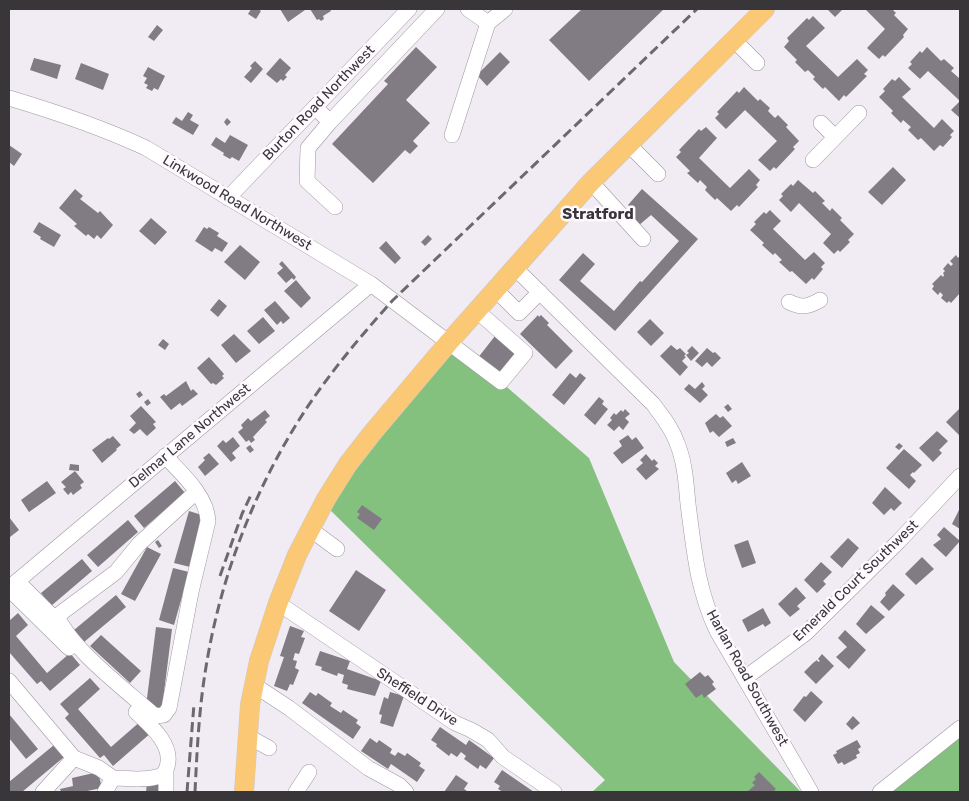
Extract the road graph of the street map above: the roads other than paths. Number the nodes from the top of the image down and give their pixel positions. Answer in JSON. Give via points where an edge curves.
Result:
{"nodes":[{"id":1,"x":409,"y":9,"type":"edge"},
{"id":2,"x":438,"y":9,"type":"edge"},
{"id":3,"x":468,"y":9,"type":"edge"},
{"id":4,"x":505,"y":9,"type":"edge"},
{"id":5,"x":765,"y":9,"type":"edge"},
{"id":6,"x":488,"y":23,"type":"junction"},
{"id":7,"x":734,"y":40,"type":"junction"},
{"id":8,"x":757,"y":63,"type":"dead end"},
{"id":9,"x":9,"y":98,"type":"edge"},
{"id":10,"x":315,"y":107,"type":"junction"},
{"id":11,"x":859,"y":112,"type":"dead end"},
{"id":12,"x":330,"y":122,"type":"junction"},
{"id":13,"x":821,"y":123,"type":"dead end"},
{"id":14,"x":452,"y":136,"type":"dead end"},
{"id":15,"x":835,"y":137,"type":"junction"},
{"id":16,"x":628,"y":144,"type":"junction"},
{"id":17,"x":813,"y":160,"type":"dead end"},
{"id":18,"x":658,"y":174,"type":"dead end"},
{"id":19,"x":591,"y":182,"type":"junction"},
{"id":20,"x":228,"y":198,"type":"junction"},
{"id":21,"x":335,"y":207,"type":"dead end"},
{"id":22,"x":643,"y":239,"type":"dead end"},
{"id":23,"x":514,"y":267,"type":"junction"},
{"id":24,"x":371,"y":284,"type":"junction"},
{"id":25,"x":495,"y":289,"type":"junction"},
{"id":26,"x":540,"y":292,"type":"junction"},
{"id":27,"x":820,"y":300,"type":"dead end"},
{"id":28,"x":789,"y":302,"type":"dead end"},
{"id":29,"x":476,"y":310,"type":"junction"},
{"id":30,"x":449,"y":342,"type":"junction"},
{"id":31,"x":165,"y":456,"type":"junction"},
{"id":32,"x":960,"y":476,"type":"edge"},
{"id":33,"x":196,"y":492,"type":"junction"},
{"id":34,"x":310,"y":529,"type":"junction"},
{"id":35,"x":337,"y":549,"type":"dead end"},
{"id":36,"x":11,"y":586,"type":"edge"},
{"id":37,"x":278,"y":603,"type":"junction"},
{"id":38,"x":57,"y":616,"type":"junction"},
{"id":39,"x":745,"y":678,"type":"junction"},
{"id":40,"x":9,"y":681,"type":"edge"},
{"id":41,"x":254,"y":685,"type":"junction"},
{"id":42,"x":960,"y":728,"type":"edge"},
{"id":43,"x":247,"y":736,"type":"junction"},
{"id":44,"x":269,"y":748,"type":"dead end"},
{"id":45,"x":74,"y":758,"type":"junction"},
{"id":46,"x":166,"y":770,"type":"junction"},
{"id":47,"x":309,"y":772,"type":"dead end"},
{"id":48,"x":113,"y":778,"type":"junction"},
{"id":49,"x":43,"y":792,"type":"edge"},
{"id":50,"x":105,"y":792,"type":"edge"},
{"id":51,"x":166,"y":792,"type":"edge"},
{"id":52,"x":244,"y":792,"type":"edge"},
{"id":53,"x":296,"y":792,"type":"edge"},
{"id":54,"x":406,"y":792,"type":"edge"},
{"id":55,"x":554,"y":792,"type":"edge"},
{"id":56,"x":811,"y":792,"type":"edge"},
{"id":57,"x":880,"y":792,"type":"edge"}],
"edges":[{"from":1,"to":10,"type":"street","name":"Burton Road Northwest"},
{"from":2,"to":12,"type":"street"},
{"from":3,"to":6,"type":"street"},
{"from":4,"to":6,"type":"street"},
{"from":5,"to":7,"type":"main road"},
{"from":6,"to":14,"type":"street"},
{"from":7,"to":8,"type":"street"},
{"from":7,"to":16,"type":"main road"},
{"from":9,"to":20,"type":"street","name":"Linkwood Road Northwest","via":[[114,133],[146,148]]},
{"from":10,"to":12,"type":"street"},
{"from":10,"to":20,"type":"street","name":"Burton Road Northwest"},
{"from":11,"to":15,"type":"street"},
{"from":12,"to":21,"type":"street","via":[[308,148],[307,181]]},
{"from":13,"to":15,"type":"street"},
{"from":15,"to":17,"type":"street"},
{"from":16,"to":18,"type":"street"},
{"from":16,"to":19,"type":"main road"},
{"from":19,"to":22,"type":"street"},
{"from":19,"to":23,"type":"main road"},
{"from":20,"to":24,"type":"street","name":"Linkwood Road Northwest"},
{"from":23,"to":25,"type":"main road"},
{"from":23,"to":26,"type":"street","name":"Harlan Road Southwest"},
{"from":24,"to":30,"type":"street","name":"Linkwood Road Northwest"},
{"from":24,"to":31,"type":"street","name":"Delmar Lane Northwest"},
{"from":25,"to":26,"type":"street","via":[[519,313]]},
{"from":25,"to":29,"type":"main road"},
{"from":26,"to":39,"type":"street","name":"Harlan Road Southwest","via":[[653,404],[669,426],[683,463],[696,570],[707,610]]},
{"from":27,"to":28,"type":"street","via":[[810,306],[798,307]]},
{"from":29,"to":30,"type":"main road"},
{"from":29,"to":30,"type":"street","name":"Linkwood Road Northwest","via":[[525,353],[501,382]]},
{"from":30,"to":34,"type":"main road","via":[[348,464]]},
{"from":31,"to":33,"type":"street"},
{"from":31,"to":36,"type":"street","name":"Delmar Lane Northwest"},
{"from":32,"to":39,"type":"street","name":"Emerald Court Southwest","via":[[806,634]]},
{"from":33,"to":38,"type":"street","via":[[139,544],[116,572]]},
{"from":33,"to":38,"type":"street","via":[[207,511],[208,521],[191,592],[170,708],[164,715],[155,716],[94,662],[63,629]]},
{"from":34,"to":35,"type":"street"},
{"from":34,"to":37,"type":"main road","via":[[296,555]]},
{"from":36,"to":38,"type":"street"},
{"from":36,"to":46,"type":"street","via":[[152,727],[166,751]]},
{"from":37,"to":41,"type":"main road"},
{"from":37,"to":55,"type":"street","name":"Sheffield Drive","via":[[455,723],[488,740],[503,757]]},
{"from":39,"to":56,"type":"street","name":"Harlan Road Southwest"},
{"from":40,"to":45,"type":"street"},
{"from":41,"to":43,"type":"main road"},
{"from":41,"to":54,"type":"street"},
{"from":42,"to":57,"type":"street"},
{"from":43,"to":44,"type":"street"},
{"from":43,"to":52,"type":"main road"},
{"from":45,"to":48,"type":"street","via":[[99,768]]},
{"from":45,"to":49,"type":"street"},
{"from":46,"to":48,"type":"street","via":[[154,778]]},
{"from":46,"to":51,"type":"street"},
{"from":47,"to":53,"type":"street"},
{"from":48,"to":50,"type":"street"}]}
